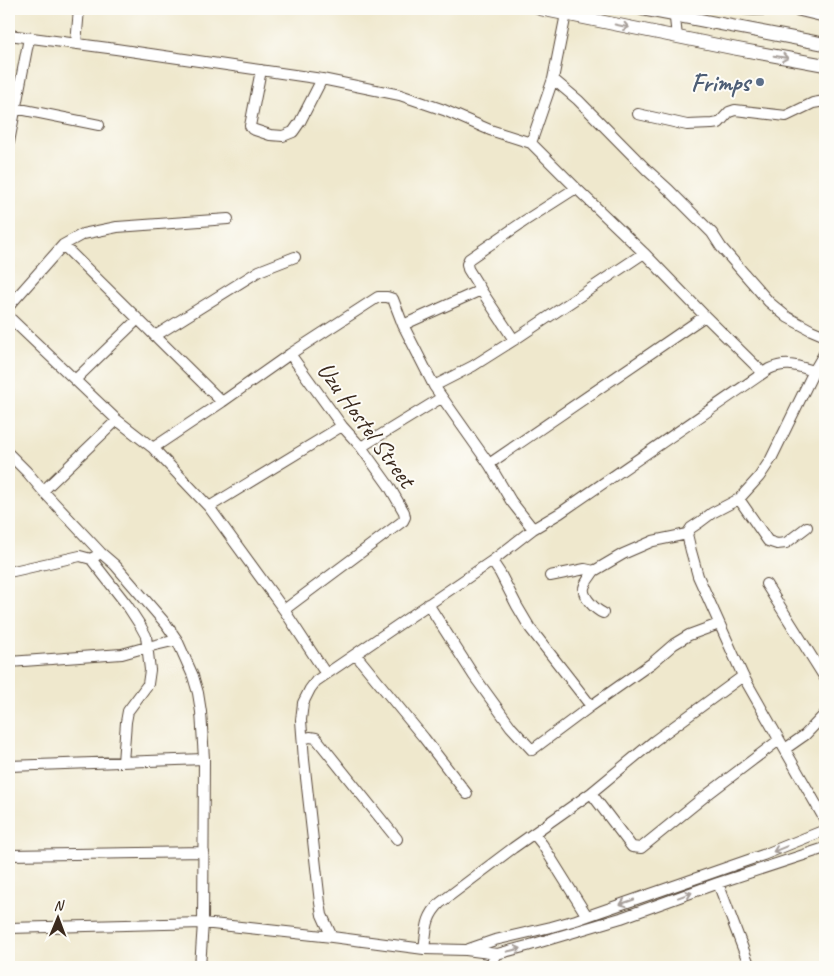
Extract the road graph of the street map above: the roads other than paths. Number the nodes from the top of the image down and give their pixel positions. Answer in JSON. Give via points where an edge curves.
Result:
{"nodes":[{"id":1,"x":78,"y":9,"type":"edge"},
{"id":2,"x":540,"y":9,"type":"edge"},
{"id":3,"x":642,"y":9,"type":"edge"},
{"id":4,"x":743,"y":9,"type":"edge"},
{"id":5,"x":775,"y":9,"type":"edge"},
{"id":6,"x":787,"y":9,"type":"edge"},
{"id":7,"x":675,"y":12,"type":"edge"},
{"id":8,"x":566,"y":14,"type":"junction"},
{"id":9,"x":825,"y":17,"type":"edge"},
{"id":10,"x":9,"y":35,"type":"edge"},
{"id":11,"x":677,"y":37,"type":"junction"},
{"id":12,"x":29,"y":38,"type":"junction"},
{"id":13,"x":76,"y":44,"type":"junction"},
{"id":14,"x":825,"y":44,"type":"edge"},
{"id":15,"x":825,"y":66,"type":"edge"},
{"id":16,"x":261,"y":70,"type":"junction"},
{"id":17,"x":322,"y":79,"type":"junction"},
{"id":18,"x":553,"y":79,"type":"junction"},
{"id":19,"x":825,"y":101,"type":"edge"},
{"id":20,"x":16,"y":108,"type":"junction"},
{"id":21,"x":638,"y":114,"type":"dead end"},
{"id":22,"x":99,"y":125,"type":"dead end"},
{"id":23,"x":9,"y":142,"type":"edge"},
{"id":24,"x":531,"y":143,"type":"junction"},
{"id":25,"x":576,"y":188,"type":"junction"},
{"id":26,"x":228,"y":219,"type":"dead end"},
{"id":27,"x":63,"y":245,"type":"junction"},
{"id":28,"x":644,"y":253,"type":"junction"},
{"id":29,"x":295,"y":257,"type":"dead end"},
{"id":30,"x":480,"y":290,"type":"junction"},
{"id":31,"x":9,"y":306,"type":"edge"},
{"id":32,"x":705,"y":316,"type":"junction"},
{"id":33,"x":9,"y":317,"type":"edge"},
{"id":34,"x":138,"y":319,"type":"junction"},
{"id":35,"x":403,"y":325,"type":"junction"},
{"id":36,"x":155,"y":336,"type":"junction"},
{"id":37,"x":825,"y":336,"type":"edge"},
{"id":38,"x":514,"y":340,"type":"junction"},
{"id":39,"x":290,"y":354,"type":"junction"},
{"id":40,"x":824,"y":356,"type":"edge"},
{"id":41,"x":814,"y":371,"type":"junction"},
{"id":42,"x":763,"y":373,"type":"junction"},
{"id":43,"x":75,"y":380,"type":"junction"},
{"id":44,"x":434,"y":386,"type":"junction"},
{"id":45,"x":441,"y":398,"type":"junction"},
{"id":46,"x":222,"y":402,"type":"junction"},
{"id":47,"x":117,"y":420,"type":"junction"},
{"id":48,"x":342,"y":426,"type":"junction"},
{"id":49,"x":361,"y":447,"type":"junction"},
{"id":50,"x":153,"y":448,"type":"junction"},
{"id":51,"x":9,"y":454,"type":"edge"},
{"id":52,"x":490,"y":464,"type":"junction"},
{"id":53,"x":43,"y":491,"type":"junction"},
{"id":54,"x":739,"y":499,"type":"junction"},
{"id":55,"x":210,"y":507,"type":"junction"},
{"id":56,"x":807,"y":527,"type":"dead end"},
{"id":57,"x":533,"y":529,"type":"junction"},
{"id":58,"x":688,"y":534,"type":"junction"},
{"id":59,"x":101,"y":553,"type":"junction"},
{"id":60,"x":92,"y":559,"type":"junction"},
{"id":61,"x":492,"y":561,"type":"junction"},
{"id":62,"x":594,"y":571,"type":"junction"},
{"id":63,"x":9,"y":572,"type":"edge"},
{"id":64,"x":550,"y":576,"type":"dead end"},
{"id":65,"x":766,"y":584,"type":"dead end"},
{"id":66,"x":141,"y":595,"type":"junction"},
{"id":67,"x":428,"y":604,"type":"junction"},
{"id":68,"x":127,"y":605,"type":"junction"},
{"id":69,"x":284,"y":610,"type":"junction"},
{"id":70,"x":603,"y":613,"type":"dead end"},
{"id":71,"x":719,"y":624,"type":"junction"},
{"id":72,"x":177,"y":640,"type":"junction"},
{"id":73,"x":147,"y":647,"type":"junction"},
{"id":74,"x":356,"y":654,"type":"junction"},
{"id":75,"x":9,"y":662,"type":"edge"},
{"id":76,"x":326,"y":674,"type":"junction"},
{"id":77,"x":743,"y":676,"type":"junction"},
{"id":78,"x":825,"y":678,"type":"edge"},
{"id":79,"x":590,"y":706,"type":"junction"},
{"id":80,"x":825,"y":714,"type":"edge"},
{"id":81,"x":303,"y":739,"type":"junction"},
{"id":82,"x":779,"y":740,"type":"junction"},
{"id":83,"x":786,"y":749,"type":"junction"},
{"id":84,"x":204,"y":760,"type":"junction"},
{"id":85,"x":123,"y":762,"type":"junction"},
{"id":86,"x":9,"y":766,"type":"edge"},
{"id":87,"x":591,"y":793,"type":"junction"},
{"id":88,"x":467,"y":794,"type":"dead end"},
{"id":89,"x":825,"y":820,"type":"edge"},
{"id":90,"x":825,"y":830,"type":"edge"},
{"id":91,"x":534,"y":834,"type":"junction"},
{"id":92,"x":397,"y":838,"type":"dead end"},
{"id":93,"x":825,"y":848,"type":"edge"},
{"id":94,"x":204,"y":852,"type":"junction"},
{"id":95,"x":9,"y":855,"type":"edge"},
{"id":96,"x":718,"y":883,"type":"junction"},
{"id":97,"x":586,"y":916,"type":"junction"},
{"id":98,"x":203,"y":924,"type":"junction"},
{"id":99,"x":9,"y":928,"type":"edge"},
{"id":100,"x":332,"y":937,"type":"junction"},
{"id":101,"x":424,"y":949,"type":"junction"},
{"id":102,"x":466,"y":950,"type":"junction"},
{"id":103,"x":496,"y":954,"type":"junction"},
{"id":104,"x":200,"y":967,"type":"edge"},
{"id":105,"x":490,"y":967,"type":"edge"},
{"id":106,"x":750,"y":967,"type":"edge"}],
"edges":[{"from":1,"to":13,"type":"street"},
{"from":2,"to":8,"type":"main road"},
{"from":3,"to":7,"type":"main road"},
{"from":4,"to":5,"type":"street"},
{"from":6,"to":9,"type":"street"},
{"from":7,"to":11,"type":"street"},
{"from":7,"to":14,"type":"main road"},
{"from":8,"to":11,"type":"main road","one_way":true},
{"from":8,"to":18,"type":"street"},
{"from":10,"to":12,"type":"street"},
{"from":11,"to":15,"type":"main road","one_way":true},
{"from":12,"to":13,"type":"street"},
{"from":12,"to":20,"type":"street"},
{"from":13,"to":16,"type":"street"},
{"from":16,"to":17,"type":"street"},
{"from":16,"to":17,"type":"street","via":[[250,126],[270,135],[283,136],[293,132]]},
{"from":17,"to":24,"type":"street","via":[[400,95]]},
{"from":18,"to":24,"type":"street"},
{"from":18,"to":37,"type":"street","via":[[712,233],[769,302],[787,317]]},
{"from":19,"to":21,"type":"street","via":[[786,116],[736,110],[729,112],[719,123],[712,124],[687,124]]},
{"from":20,"to":22,"type":"street"},
{"from":20,"to":23,"type":"street"},
{"from":24,"to":25,"type":"street"},
{"from":25,"to":28,"type":"street"},
{"from":25,"to":30,"type":"street","via":[[470,258],[468,269]]},
{"from":26,"to":27,"type":"street","via":[[117,227],[83,234]]},
{"from":27,"to":31,"type":"street"},
{"from":27,"to":34,"type":"street"},
{"from":28,"to":32,"type":"street"},
{"from":28,"to":38,"type":"street"},
{"from":29,"to":36,"type":"street","via":[[259,271]]},
{"from":30,"to":35,"type":"street"},
{"from":30,"to":38,"type":"street"},
{"from":32,"to":42,"type":"street"},
{"from":32,"to":52,"type":"street"},
{"from":33,"to":43,"type":"street"},
{"from":34,"to":36,"type":"street"},
{"from":34,"to":43,"type":"street"},
{"from":35,"to":39,"type":"street","via":[[393,299],[378,297]]},
{"from":35,"to":44,"type":"street"},
{"from":36,"to":46,"type":"street"},
{"from":38,"to":44,"type":"street"},
{"from":39,"to":46,"type":"street"},
{"from":39,"to":48,"type":"street","name":"Uzu Hostel Street"},
{"from":40,"to":41,"type":"street"},
{"from":41,"to":42,"type":"street","via":[[794,364],[778,365]]},
{"from":41,"to":54,"type":"street","via":[[771,459]]},
{"from":42,"to":57,"type":"street"},
{"from":43,"to":47,"type":"street"},
{"from":44,"to":45,"type":"street"},
{"from":45,"to":49,"type":"street"},
{"from":45,"to":52,"type":"street"},
{"from":46,"to":50,"type":"street"},
{"from":47,"to":50,"type":"street"},
{"from":47,"to":53,"type":"street"},
{"from":48,"to":49,"type":"street","name":"Uzu Hostel Street"},
{"from":48,"to":55,"type":"street"},
{"from":49,"to":69,"type":"street","name":"Uzu Hostel Street","via":[[389,486],[405,517]]},
{"from":50,"to":55,"type":"street"},
{"from":51,"to":53,"type":"street"},
{"from":52,"to":57,"type":"street","via":[[511,501]]},
{"from":53,"to":59,"type":"street"},
{"from":54,"to":56,"type":"street","via":[[768,541],[786,543]]},
{"from":54,"to":58,"type":"street","via":[[691,528]]},
{"from":55,"to":69,"type":"street"},
{"from":57,"to":61,"type":"street"},
{"from":58,"to":62,"type":"street","via":[[622,554]]},
{"from":58,"to":71,"type":"street","via":[[698,576]]},
{"from":59,"to":60,"type":"street"},
{"from":59,"to":66,"type":"street"},
{"from":60,"to":63,"type":"street","via":[[80,556]]},
{"from":60,"to":68,"type":"street"},
{"from":61,"to":67,"type":"street"},
{"from":61,"to":79,"type":"street","via":[[530,628]]},
{"from":62,"to":64,"type":"street","via":[[584,569]]},
{"from":62,"to":70,"type":"street","via":[[583,590],[597,610]]},
{"from":65,"to":78,"type":"street"},
{"from":66,"to":68,"type":"street"},
{"from":66,"to":72,"type":"street"},
{"from":67,"to":74,"type":"street"},
{"from":67,"to":79,"type":"street","via":[[474,676],[532,750]]},
{"from":68,"to":73,"type":"street","via":[[146,636]]},
{"from":69,"to":76,"type":"street"},
{"from":71,"to":77,"type":"street"},
{"from":71,"to":79,"type":"street","via":[[681,639]]},
{"from":72,"to":73,"type":"street"},
{"from":72,"to":84,"type":"street","via":[[198,693]]},
{"from":73,"to":75,"type":"street","via":[[122,654]]},
{"from":73,"to":85,"type":"street","via":[[148,684],[128,711]]},
{"from":74,"to":76,"type":"street"},
{"from":74,"to":88,"type":"street"},
{"from":76,"to":81,"type":"street","via":[[316,681],[303,703]]},
{"from":77,"to":82,"type":"street"},
{"from":77,"to":87,"type":"street","via":[[654,741]]},
{"from":80,"to":83,"type":"street"},
{"from":81,"to":92,"type":"street","via":[[316,738]]},
{"from":81,"to":100,"type":"street","via":[[320,904]]},
{"from":82,"to":83,"type":"street"},
{"from":82,"to":87,"type":"street","via":[[641,848],[632,847]]},
{"from":83,"to":89,"type":"street"},
{"from":84,"to":85,"type":"street"},
{"from":84,"to":94,"type":"street"},
{"from":85,"to":86,"type":"street"},
{"from":87,"to":91,"type":"street"},
{"from":90,"to":97,"type":"street","one_way":true,"via":[[763,855]]},
{"from":91,"to":97,"type":"street"},
{"from":91,"to":101,"type":"street","via":[[433,910],[428,918]]},
{"from":93,"to":96,"type":"street"},
{"from":94,"to":95,"type":"street"},
{"from":94,"to":98,"type":"street"},
{"from":103,"to":96,"type":"street","one_way":true,"via":[[621,918]]},
{"from":96,"to":106,"type":"street"},
{"from":97,"to":102,"type":"street"},
{"from":98,"to":99,"type":"street"},
{"from":98,"to":100,"type":"street"},
{"from":98,"to":104,"type":"street"},
{"from":100,"to":101,"type":"street"},
{"from":101,"to":102,"type":"street"},
{"from":102,"to":103,"type":"street"},
{"from":103,"to":105,"type":"street"}]}
